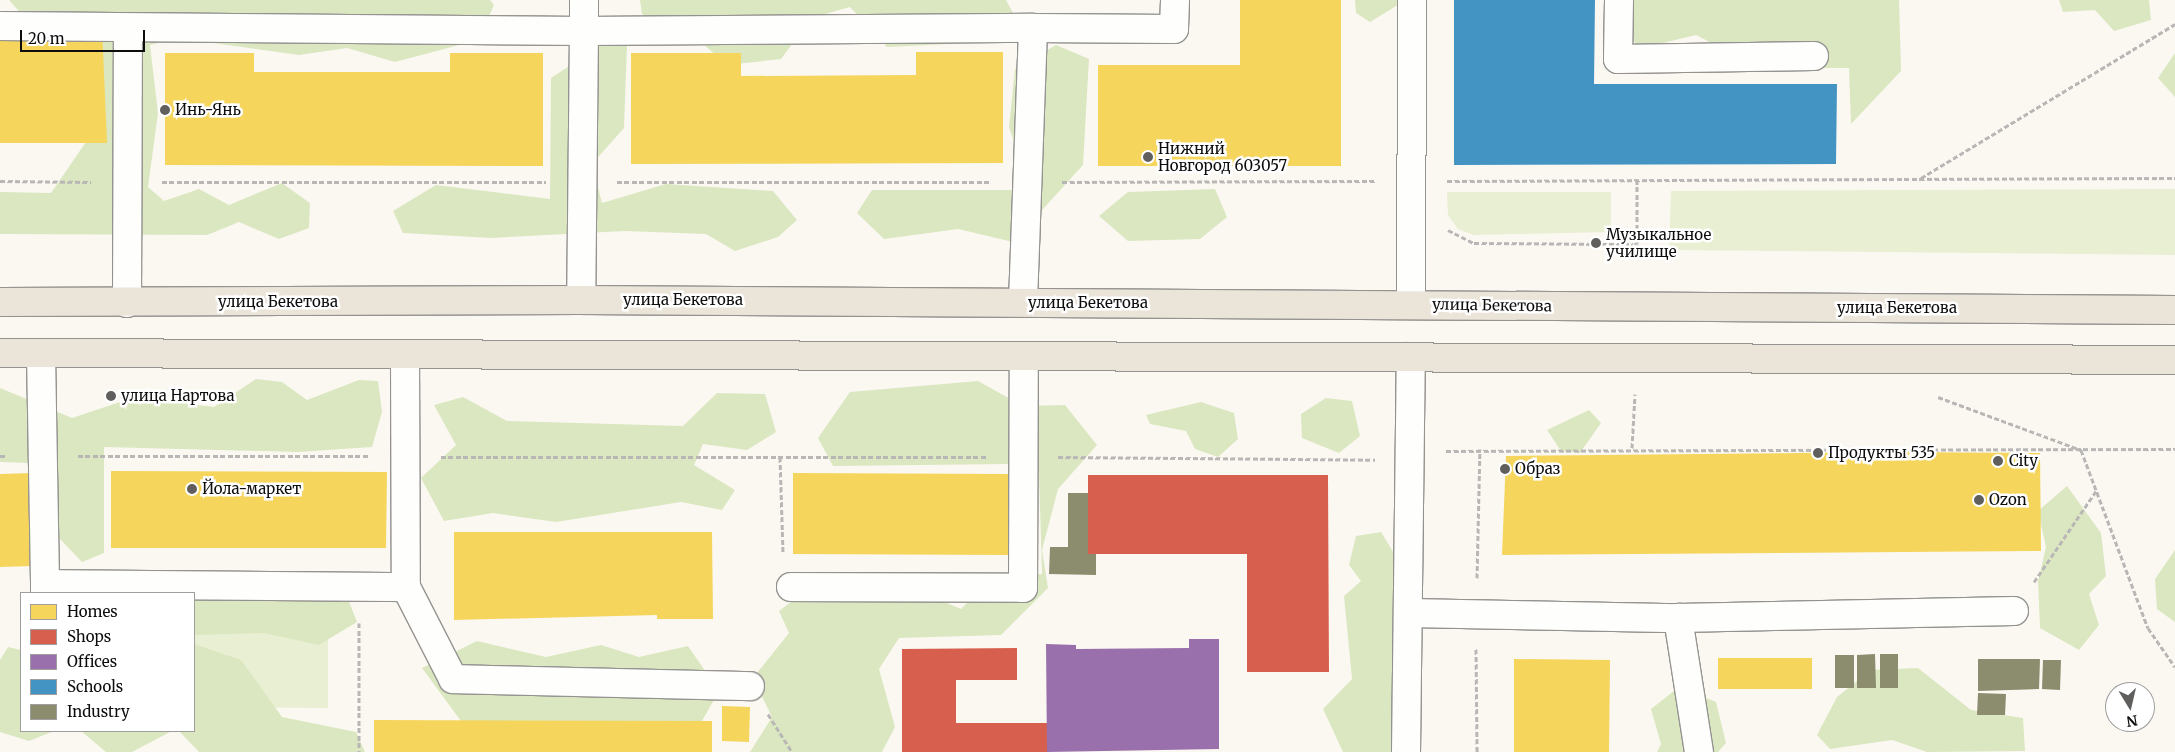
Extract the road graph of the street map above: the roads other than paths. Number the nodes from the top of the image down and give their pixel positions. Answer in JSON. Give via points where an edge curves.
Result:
{"nodes":[{"id":1,"x":584,"y":0,"type":"edge"},
{"id":2,"x":1175,"y":0,"type":"edge"},
{"id":3,"x":1412,"y":0,"type":"edge"},
{"id":4,"x":1619,"y":0,"type":"edge"},
{"id":5,"x":0,"y":26,"type":"edge"},
{"id":6,"x":128,"y":28,"type":"junction"},
{"id":7,"x":1033,"y":28,"type":"junction"},
{"id":8,"x":584,"y":31,"type":"junction"},
{"id":9,"x":1814,"y":56,"type":"dead end"},
{"id":10,"x":581,"y":300,"type":"junction"},
{"id":11,"x":0,"y":302,"type":"edge"},
{"id":12,"x":1023,"y":302,"type":"junction"},
{"id":13,"x":127,"y":303,"type":"junction"},
{"id":14,"x":1410,"y":304,"type":"junction"},
{"id":15,"x":2175,"y":310,"type":"edge"},
{"id":16,"x":0,"y":352,"type":"edge"},
{"id":17,"x":41,"y":353,"type":"junction"},
{"id":18,"x":405,"y":354,"type":"junction"},
{"id":19,"x":1024,"y":356,"type":"junction"},
{"id":20,"x":1411,"y":357,"type":"junction"},
{"id":21,"x":2175,"y":360,"type":"edge"},
{"id":22,"x":406,"y":587,"type":"junction"},
{"id":23,"x":791,"y":587,"type":"road end"},
{"id":24,"x":45,"y":589,"type":"edge"},
{"id":25,"x":2014,"y":611,"type":"road end"},
{"id":26,"x":1410,"y":613,"type":"junction"},
{"id":27,"x":1678,"y":618,"type":"junction"},
{"id":28,"x":750,"y":686,"type":"road end"},
{"id":29,"x":1406,"y":752,"type":"edge"},
{"id":30,"x":1699,"y":752,"type":"edge"}],
"edges":[{"from":1,"to":8,"type":"street"},
{"from":2,"to":7,"type":"street","via":[[1174,29]]},
{"from":3,"to":14,"type":"street"},
{"from":4,"to":9,"type":"street","via":[[1618,60]]},
{"from":5,"to":6,"type":"street"},
{"from":6,"to":8,"type":"street"},
{"from":6,"to":13,"type":"street"},
{"from":7,"to":8,"type":"street"},
{"from":7,"to":12,"type":"street"},
{"from":8,"to":10,"type":"street"},
{"from":10,"to":12,"type":"main road","name":"улица Бекетова"},
{"from":10,"to":13,"type":"main road","name":"улица Бекетова"},
{"from":11,"to":13,"type":"main road","name":"улица Бекетова"},
{"from":12,"to":14,"type":"main road","name":"улица Бекетова"},
{"from":14,"to":15,"type":"main road","name":"улица Бекетова"},
{"from":16,"to":17,"type":"main road"},
{"from":17,"to":18,"type":"main road"},
{"from":17,"to":24,"type":"street"},
{"from":18,"to":19,"type":"main road"},
{"from":18,"to":22,"type":"street"},
{"from":19,"to":20,"type":"main road"},
{"from":19,"to":23,"type":"street","via":[[1023,588]]},
{"from":20,"to":21,"type":"main road"},
{"from":20,"to":26,"type":"street"},
{"from":22,"to":24,"type":"street"},
{"from":22,"to":28,"type":"street","via":[[452,679]]},
{"from":25,"to":27,"type":"street"},
{"from":26,"to":27,"type":"street"},
{"from":26,"to":29,"type":"street"},
{"from":27,"to":30,"type":"street"}]}
